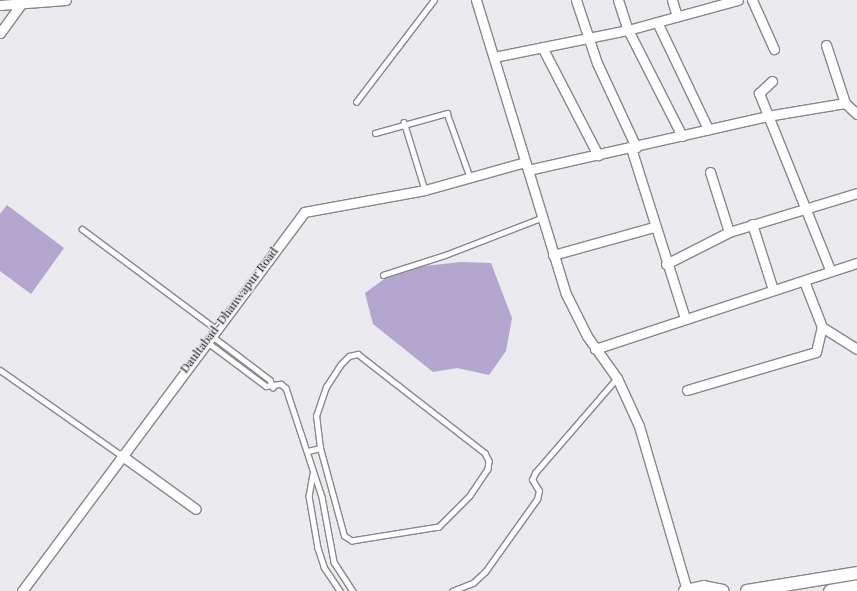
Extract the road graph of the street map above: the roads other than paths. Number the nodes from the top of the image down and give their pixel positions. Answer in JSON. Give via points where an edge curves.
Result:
{"nodes":[{"id":1,"x":49,"y":0,"type":"edge"},
{"id":2,"x":66,"y":0,"type":"edge"},
{"id":3,"x":434,"y":0,"type":"edge"},
{"id":4,"x":476,"y":0,"type":"edge"},
{"id":5,"x":576,"y":0,"type":"edge"},
{"id":6,"x":618,"y":0,"type":"edge"},
{"id":7,"x":672,"y":0,"type":"edge"},
{"id":8,"x":738,"y":0,"type":"edge"},
{"id":9,"x":752,"y":0,"type":"edge"},
{"id":10,"x":711,"y":3,"type":"edge"},
{"id":11,"x":0,"y":5,"type":"edge"},
{"id":12,"x":20,"y":5,"type":"junction"},
{"id":13,"x":677,"y":16,"type":"junction"},
{"id":14,"x":658,"y":22,"type":"junction"},
{"id":15,"x":628,"y":30,"type":"junction"},
{"id":16,"x":0,"y":33,"type":"edge"},
{"id":17,"x":588,"y":37,"type":"junction"},
{"id":18,"x":826,"y":45,"type":"dead end"},
{"id":19,"x":542,"y":47,"type":"junction"},
{"id":20,"x":774,"y":49,"type":"dead end"},
{"id":21,"x":494,"y":57,"type":"junction"},
{"id":22,"x":772,"y":81,"type":"dead end"},
{"id":23,"x":356,"y":102,"type":"dead end"},
{"id":24,"x":845,"y":103,"type":"junction"},
{"id":25,"x":857,"y":114,"type":"edge"},
{"id":26,"x":767,"y":116,"type":"junction"},
{"id":27,"x":404,"y":122,"type":"junction"},
{"id":28,"x":708,"y":129,"type":"junction"},
{"id":29,"x":375,"y":133,"type":"dead end"},
{"id":30,"x":682,"y":136,"type":"junction"},
{"id":31,"x":634,"y":147,"type":"junction"},
{"id":32,"x":598,"y":155,"type":"junction"},
{"id":33,"x":526,"y":166,"type":"junction"},
{"id":34,"x":710,"y":172,"type":"dead end"},
{"id":35,"x":470,"y":179,"type":"junction"},
{"id":36,"x":425,"y":190,"type":"junction"},
{"id":37,"x":857,"y":193,"type":"edge"},
{"id":38,"x":808,"y":207,"type":"junction"},
{"id":39,"x":541,"y":218,"type":"junction"},
{"id":40,"x":752,"y":224,"type":"junction"},
{"id":41,"x":654,"y":227,"type":"junction"},
{"id":42,"x":82,"y":229,"type":"dead end"},
{"id":43,"x":729,"y":232,"type":"junction"},
{"id":44,"x":553,"y":255,"type":"junction"},
{"id":45,"x":857,"y":263,"type":"edge"},
{"id":46,"x":666,"y":264,"type":"junction"},
{"id":47,"x":830,"y":270,"type":"junction"},
{"id":48,"x":383,"y":274,"type":"dead end"},
{"id":49,"x":804,"y":281,"type":"junction"},
{"id":50,"x":773,"y":290,"type":"junction"},
{"id":51,"x":685,"y":318,"type":"junction"},
{"id":52,"x":822,"y":327,"type":"junction"},
{"id":53,"x":211,"y":335,"type":"junction"},
{"id":54,"x":595,"y":349,"type":"junction"},
{"id":55,"x":857,"y":349,"type":"edge"},
{"id":56,"x":0,"y":370,"type":"edge"},
{"id":57,"x":616,"y":378,"type":"junction"},
{"id":58,"x":687,"y":390,"type":"dead end"},
{"id":59,"x":320,"y":448,"type":"junction"},
{"id":60,"x":308,"y":451,"type":"junction"},
{"id":61,"x":121,"y":455,"type":"junction"},
{"id":62,"x":313,"y":474,"type":"junction"},
{"id":63,"x":196,"y":509,"type":"dead end"},
{"id":64,"x":857,"y":573,"type":"edge"},
{"id":65,"x":857,"y":586,"type":"edge"},
{"id":66,"x":686,"y":590,"type":"edge"},
{"id":67,"x":22,"y":591,"type":"edge"},
{"id":68,"x":340,"y":591,"type":"edge"},
{"id":69,"x":353,"y":591,"type":"edge"},
{"id":70,"x":452,"y":591,"type":"edge"},
{"id":71,"x":723,"y":591,"type":"edge"},
{"id":72,"x":747,"y":591,"type":"edge"},
{"id":73,"x":830,"y":591,"type":"edge"}],
"edges":[{"from":1,"to":2,"type":"street"},
{"from":1,"to":12,"type":"street"},
{"from":3,"to":23,"type":"lane"},
{"from":4,"to":21,"type":"street"},
{"from":5,"to":17,"type":"street"},
{"from":6,"to":15,"type":"street"},
{"from":7,"to":13,"type":"street"},
{"from":8,"to":10,"type":"street"},
{"from":9,"to":20,"type":"street"},
{"from":10,"to":13,"type":"street"},
{"from":11,"to":12,"type":"street"},
{"from":12,"to":16,"type":"street"},
{"from":13,"to":14,"type":"street"},
{"from":14,"to":15,"type":"street"},
{"from":14,"to":28,"type":"street"},
{"from":15,"to":17,"type":"street"},
{"from":15,"to":30,"type":"street"},
{"from":17,"to":19,"type":"street"},
{"from":17,"to":31,"type":"street"},
{"from":18,"to":24,"type":"street"},
{"from":19,"to":21,"type":"street"},
{"from":19,"to":32,"type":"street"},
{"from":21,"to":33,"type":"street"},
{"from":22,"to":26,"type":"street","via":[[758,91]]},
{"from":24,"to":25,"type":"street"},
{"from":24,"to":26,"type":"street","name":"Daultabad-Dhanwapur Road"},
{"from":26,"to":28,"type":"street","name":"Daultabad-Dhanwapur Road"},
{"from":26,"to":38,"type":"street"},
{"from":27,"to":29,"type":"lane"},
{"from":27,"to":35,"type":"lane","via":[[448,113]]},
{"from":27,"to":36,"type":"lane"},
{"from":28,"to":30,"type":"street","name":"Daultabad-Dhanwapur Road"},
{"from":30,"to":31,"type":"street","name":"Daultabad-Dhanwapur Road"},
{"from":31,"to":32,"type":"street","name":"Daultabad-Dhanwapur Road"},
{"from":31,"to":41,"type":"street"},
{"from":32,"to":33,"type":"street","name":"Daultabad-Dhanwapur Road"},
{"from":33,"to":35,"type":"street","name":"Daultabad-Dhanwapur Road"},
{"from":33,"to":39,"type":"street"},
{"from":34,"to":43,"type":"street"},
{"from":35,"to":36,"type":"street","name":"Daultabad-Dhanwapur Road"},
{"from":36,"to":53,"type":"street","name":"Daultabad-Dhanwapur Road","via":[[304,212]]},
{"from":37,"to":38,"type":"street"},
{"from":38,"to":40,"type":"street"},
{"from":38,"to":47,"type":"street"},
{"from":39,"to":44,"type":"street"},
{"from":39,"to":48,"type":"lane","via":[[445,255]]},
{"from":40,"to":43,"type":"street"},
{"from":40,"to":50,"type":"street"},
{"from":41,"to":44,"type":"street"},
{"from":41,"to":46,"type":"street"},
{"from":42,"to":53,"type":"lane"},
{"from":43,"to":46,"type":"street"},
{"from":44,"to":54,"type":"street","via":[[566,294]]},
{"from":45,"to":47,"type":"street"},
{"from":46,"to":51,"type":"street"},
{"from":47,"to":49,"type":"street"},
{"from":49,"to":50,"type":"street"},
{"from":49,"to":52,"type":"street"},
{"from":50,"to":51,"type":"street"},
{"from":51,"to":54,"type":"street"},
{"from":52,"to":55,"type":"street"},
{"from":52,"to":58,"type":"street","via":[[816,352]]},
{"from":53,"to":60,"type":"lane","via":[[266,386],[281,384],[286,388]]},
{"from":53,"to":61,"type":"street","name":"Daultabad-Dhanwapur Road"},
{"from":54,"to":57,"type":"street"},
{"from":56,"to":61,"type":"lane"},
{"from":57,"to":66,"type":"street","via":[[645,444]]},
{"from":57,"to":70,"type":"lane","via":[[534,473],[532,480],[539,491],[537,499],[485,572],[474,583]]},
{"from":59,"to":59,"type":"lane","via":[[344,536],[352,541],[439,527],[460,509],[488,469],[485,453],[358,354],[349,356],[341,364],[317,408]]},
{"from":59,"to":60,"type":"lane"},
{"from":60,"to":62,"type":"lane"},
{"from":61,"to":63,"type":"street"},
{"from":61,"to":67,"type":"street","name":"Daultabad-Dhanwapur Road"},
{"from":62,"to":68,"type":"lane","via":[[309,496],[318,548],[324,567]]},
{"from":62,"to":69,"type":"lane","via":[[334,562]]},
{"from":64,"to":72,"type":"street"},
{"from":65,"to":73,"type":"main road"},
{"from":66,"to":71,"type":"street","via":[[704,587]]}]}
